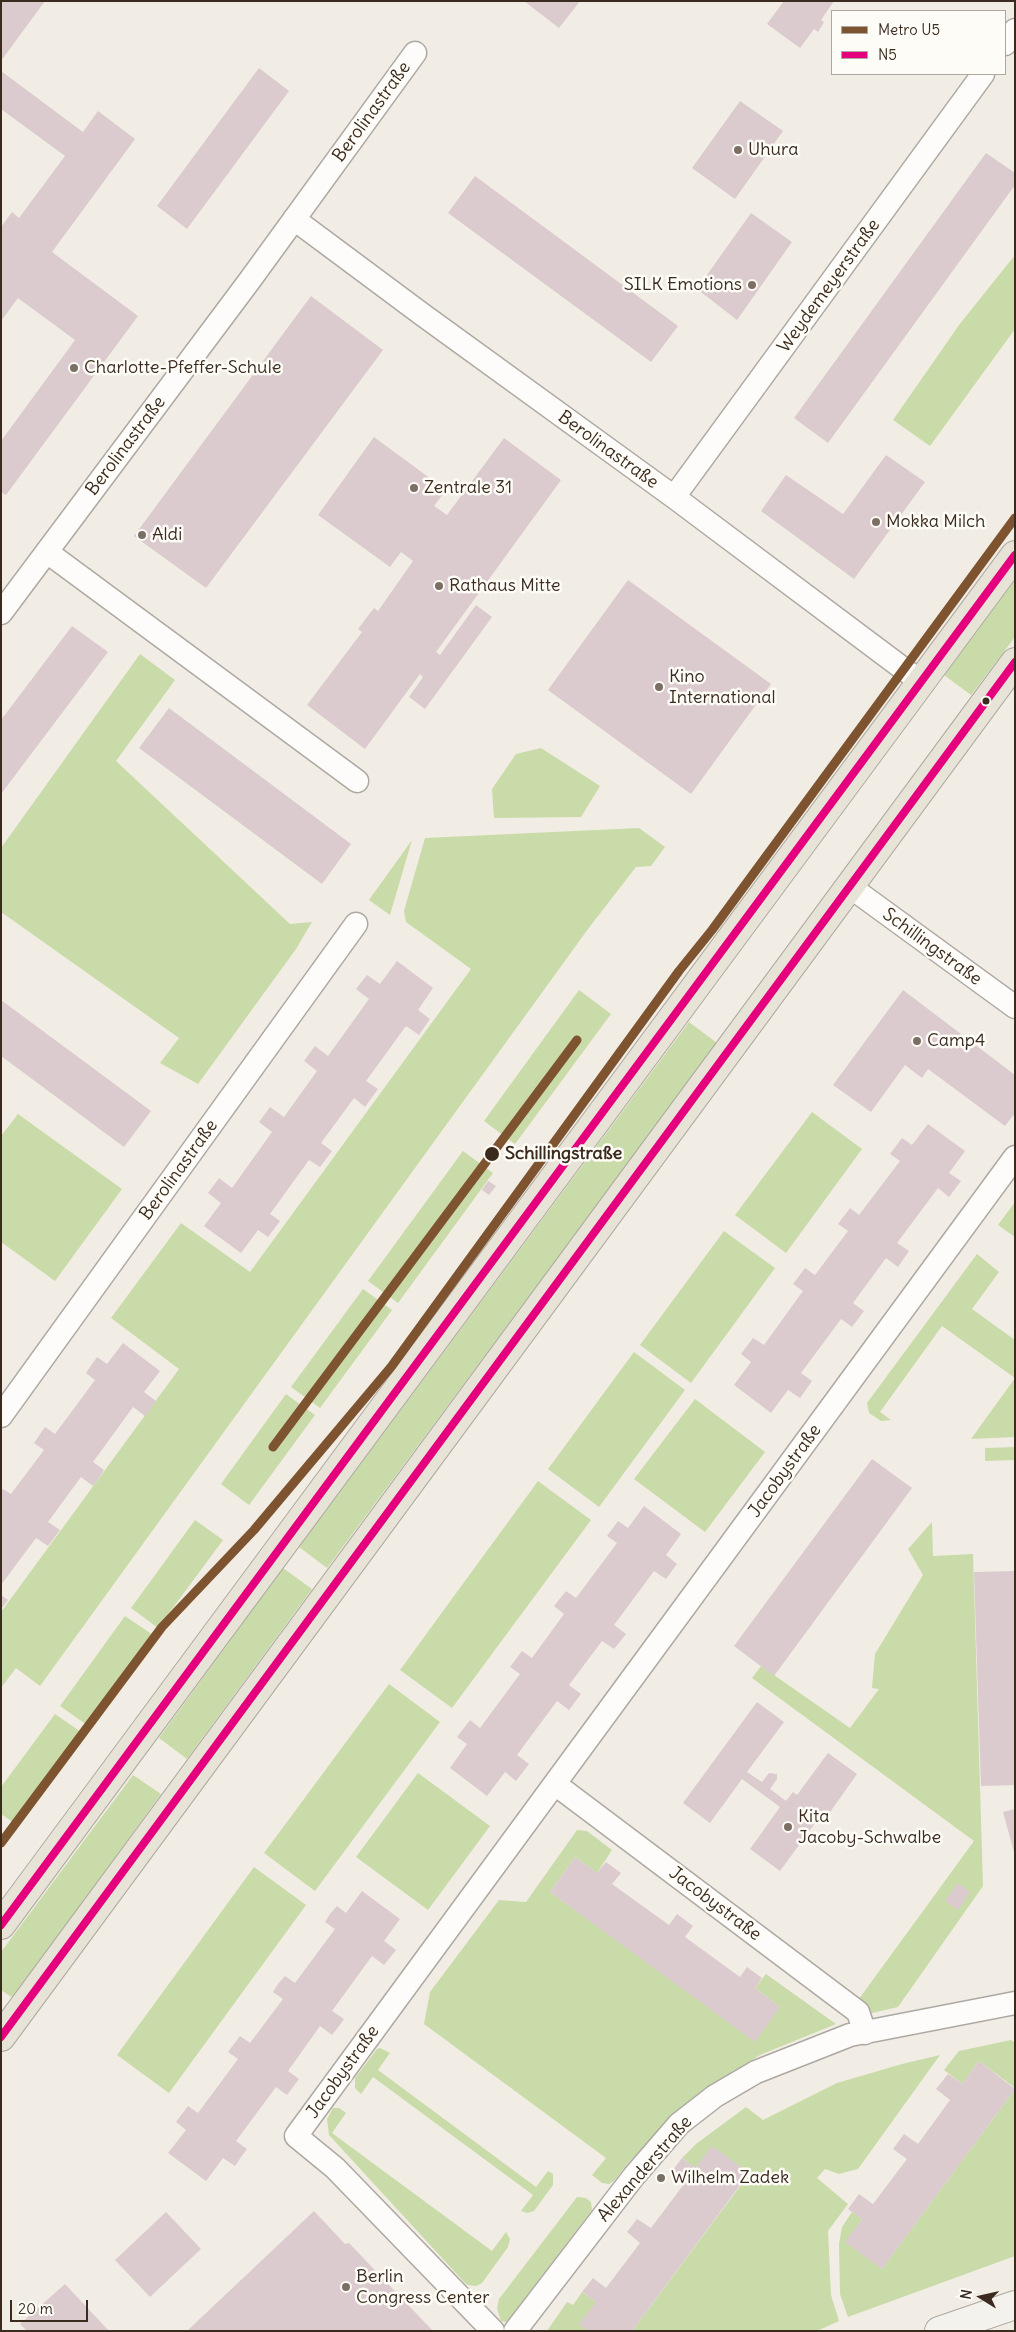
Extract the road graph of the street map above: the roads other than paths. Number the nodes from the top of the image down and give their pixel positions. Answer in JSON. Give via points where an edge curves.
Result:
{"nodes":[{"id":1,"x":1015,"y":30,"type":"edge"},
{"id":2,"x":1006,"y":43,"type":"edge"},
{"id":3,"x":415,"y":53,"type":"dead end"},
{"id":4,"x":982,"y":75,"type":"edge"},
{"id":5,"x":294,"y":219,"type":"junction"},
{"id":6,"x":674,"y":498,"type":"junction"},
{"id":7,"x":47,"y":552,"type":"junction"},
{"id":8,"x":1015,"y":555,"type":"edge"},
{"id":9,"x":5,"y":602,"type":"edge"},
{"id":10,"x":1015,"y":662,"type":"edge"},
{"id":11,"x":921,"y":682,"type":"junction"},
{"id":12,"x":357,"y":781,"type":"dead end"},
{"id":13,"x":849,"y":886,"type":"junction"},
{"id":14,"x":356,"y":924,"type":"dead end"},
{"id":15,"x":1015,"y":1008,"type":"edge"},
{"id":16,"x":1015,"y":1158,"type":"edge"},
{"id":17,"x":1,"y":1416,"type":"edge"},
{"id":18,"x":555,"y":1784,"type":"junction"},
{"id":19,"x":1,"y":1925,"type":"edge"},
{"id":20,"x":1015,"y":2003,"type":"edge"},
{"id":21,"x":865,"y":2033,"type":"junction"},
{"id":22,"x":1,"y":2037,"type":"edge"},
{"id":23,"x":1015,"y":2306,"type":"edge"},
{"id":24,"x":493,"y":2331,"type":"edge"},
{"id":25,"x":515,"y":2331,"type":"edge"},
{"id":26,"x":939,"y":2331,"type":"edge"}],
"edges":[{"from":1,"to":2,"type":"street"},
{"from":3,"to":5,"type":"street","name":"Berolinastraße"},
{"from":4,"to":6,"type":"street","name":"Weydemeyerstraße"},
{"from":5,"to":6,"type":"street","name":"Berolinastraße"},
{"from":5,"to":7,"type":"street","name":"Berolinastraße"},
{"from":6,"to":11,"type":"street","name":"Berolinastraße"},
{"from":7,"to":9,"type":"street","name":"Berolinastraße"},
{"from":7,"to":12,"type":"street"},
{"from":8,"to":11,"type":"main road"},
{"from":10,"to":13,"type":"main road"},
{"from":11,"to":19,"type":"main road"},
{"from":13,"to":15,"type":"street","name":"Schillingstraße"},
{"from":13,"to":22,"type":"main road"},
{"from":14,"to":17,"type":"street","name":"Berolinastraße"},
{"from":16,"to":18,"type":"street","name":"Jacobystraße"},
{"from":18,"to":21,"type":"street","name":"Jacobystraße","via":[[858,2012]]},
{"from":18,"to":24,"type":"street","name":"Jacobystraße","via":[[296,2136],[335,2168]]},
{"from":20,"to":21,"type":"street","name":"Alexanderstraße"},
{"from":21,"to":25,"type":"street","name":"Alexanderstraße","via":[[850,2035],[756,2072],[715,2096],[679,2124],[634,2176]]},
{"from":23,"to":26,"type":"main road"}]}
